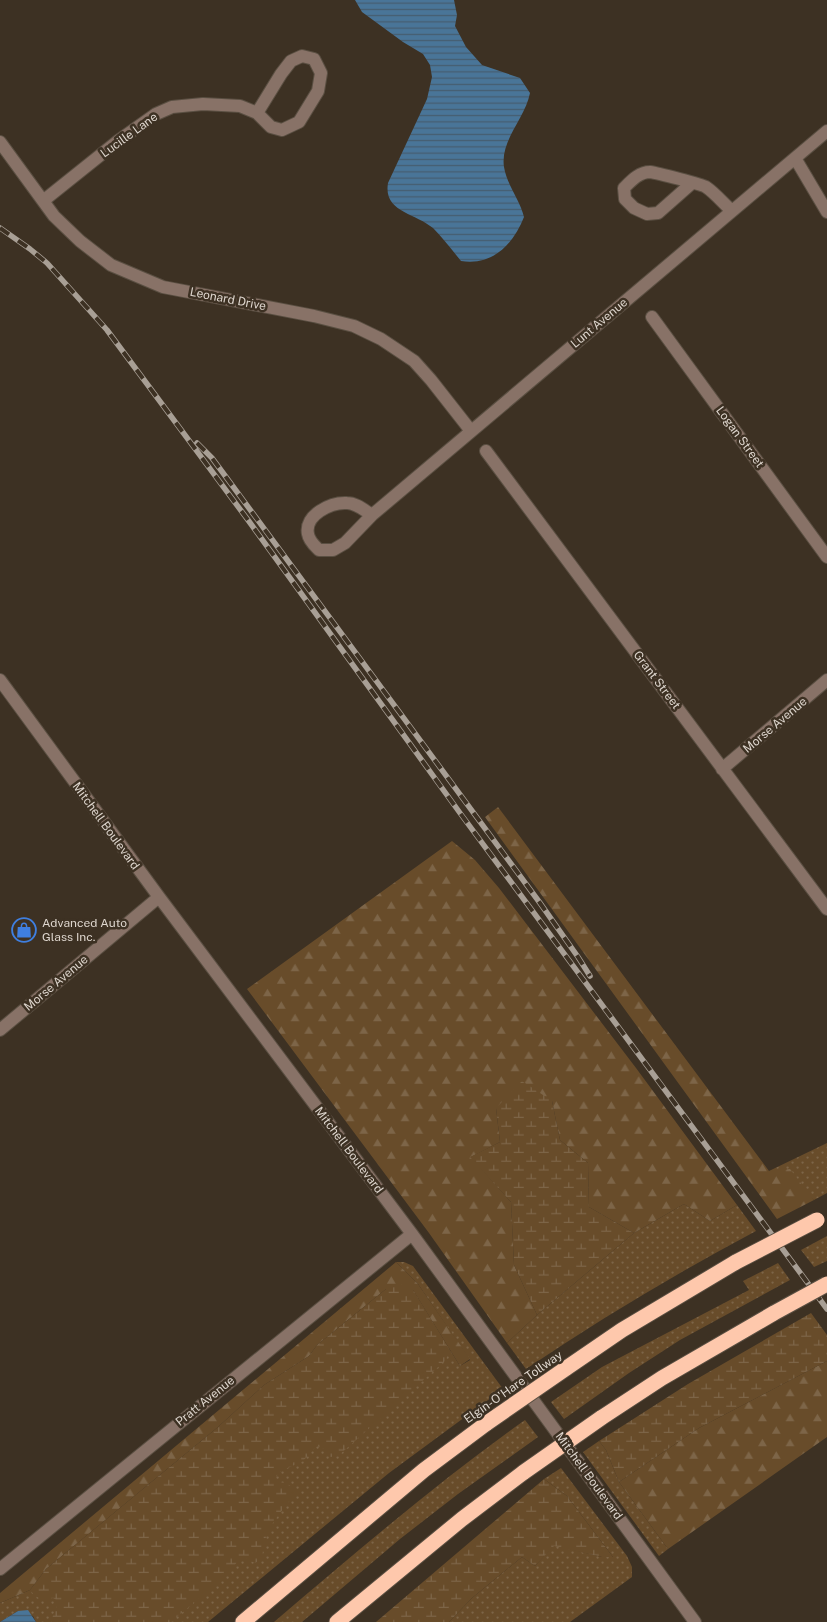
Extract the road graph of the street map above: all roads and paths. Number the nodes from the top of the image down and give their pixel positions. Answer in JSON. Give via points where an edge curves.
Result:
{"nodes":[{"id":1,"x":257,"y":113,"type":"junction"},
{"id":2,"x":827,"y":131,"type":"edge"},
{"id":3,"x":0,"y":142,"type":"edge"},
{"id":4,"x":795,"y":158,"type":"junction"},
{"id":5,"x":692,"y":183,"type":"junction"},
{"id":6,"x":44,"y":202,"type":"junction"},
{"id":7,"x":732,"y":211,"type":"junction"},
{"id":8,"x":827,"y":212,"type":"edge"},
{"id":9,"x":652,"y":317,"type":"dead end"},
{"id":10,"x":471,"y":431,"type":"junction"},
{"id":11,"x":486,"y":451,"type":"dead end"},
{"id":12,"x":372,"y":515,"type":"junction"},
{"id":13,"x":827,"y":557,"type":"edge"},
{"id":14,"x":0,"y":680,"type":"edge"},
{"id":15,"x":827,"y":680,"type":"edge"},
{"id":16,"x":722,"y":769,"type":"junction"},
{"id":17,"x":159,"y":897,"type":"junction"},
{"id":18,"x":827,"y":910,"type":"edge"},
{"id":19,"x":0,"y":1030,"type":"edge"},
{"id":20,"x":822,"y":1217,"type":"edge"},
{"id":21,"x":412,"y":1234,"type":"junction"},
{"id":22,"x":827,"y":1284,"type":"edge"},
{"id":23,"x":0,"y":1569,"type":"edge"},
{"id":24,"x":274,"y":1595,"type":"junction"},
{"id":25,"x":358,"y":1604,"type":"junction"},
{"id":26,"x":236,"y":1622,"type":"edge"},
{"id":27,"x":243,"y":1622,"type":"edge"},
{"id":28,"x":337,"y":1622,"type":"edge"},
{"id":29,"x":342,"y":1622,"type":"edge"},
{"id":30,"x":695,"y":1622,"type":"edge"}],
"edges":[{"from":1,"to":1,"type":"street","name":"Lucille Lane","via":[[291,61],[302,56],[314,59],[321,73],[318,91],[299,122],[282,130],[271,127]]},
{"from":1,"to":6,"type":"street","name":"Lucille Lane","via":[[240,106],[203,104],[172,107],[156,114],[118,141]]},
{"from":2,"to":4,"type":"street","name":"Lunt Avenue"},
{"from":3,"to":6,"type":"street","name":"Leonard Drive"},
{"from":4,"to":7,"type":"street","name":"Lunt Avenue"},
{"from":4,"to":8,"type":"street"},
{"from":5,"to":5,"type":"street","via":[[658,213],[647,214],[634,208],[625,198],[624,188],[637,176],[650,172]]},
{"from":5,"to":7,"type":"street","via":[[706,187]]},
{"from":6,"to":10,"type":"street","name":"Leonard Drive","via":[[80,241],[111,265],[163,287],[314,316],[354,326],[381,339],[414,361]]},
{"from":7,"to":10,"type":"street","name":"Lunt Avenue"},
{"from":9,"to":13,"type":"street","name":"Logan Street"},
{"from":10,"to":12,"type":"street","name":"Lunt Avenue"},
{"from":11,"to":16,"type":"street","name":"Grant Street"},
{"from":12,"to":12,"type":"street","name":"Lunt Avenue","via":[[348,502],[334,504],[313,517],[308,534],[319,550],[333,550],[345,543]]},
{"from":14,"to":17,"type":"street","name":"Mitchell Boulevard"},
{"from":15,"to":16,"type":"street","name":"Morse Avenue"},
{"from":16,"to":18,"type":"street","name":"Grant Street"},
{"from":17,"to":19,"type":"street","name":"Morse Avenue"},
{"from":17,"to":21,"type":"street","name":"Mitchell Boulevard"},
{"from":20,"to":24,"type":"highway","name":"Elgin-O'Hare Tollway","bridge":true,"via":[[736,1262],[622,1330],[565,1369],[424,1470]]},
{"from":21,"to":23,"type":"street","name":"Pratt Avenue"},
{"from":21,"to":30,"type":"street","name":"Mitchell Boulevard"},
{"from":22,"to":25,"type":"highway","bridge":true,"via":[[662,1378],[601,1418],[462,1519]]},
{"from":24,"to":26,"type":"highway"},
{"from":24,"to":27,"type":"highway","name":"Elgin-O'Hare Tollway"},
{"from":25,"to":28,"type":"highway"},
{"from":25,"to":29,"type":"highway"}]}
